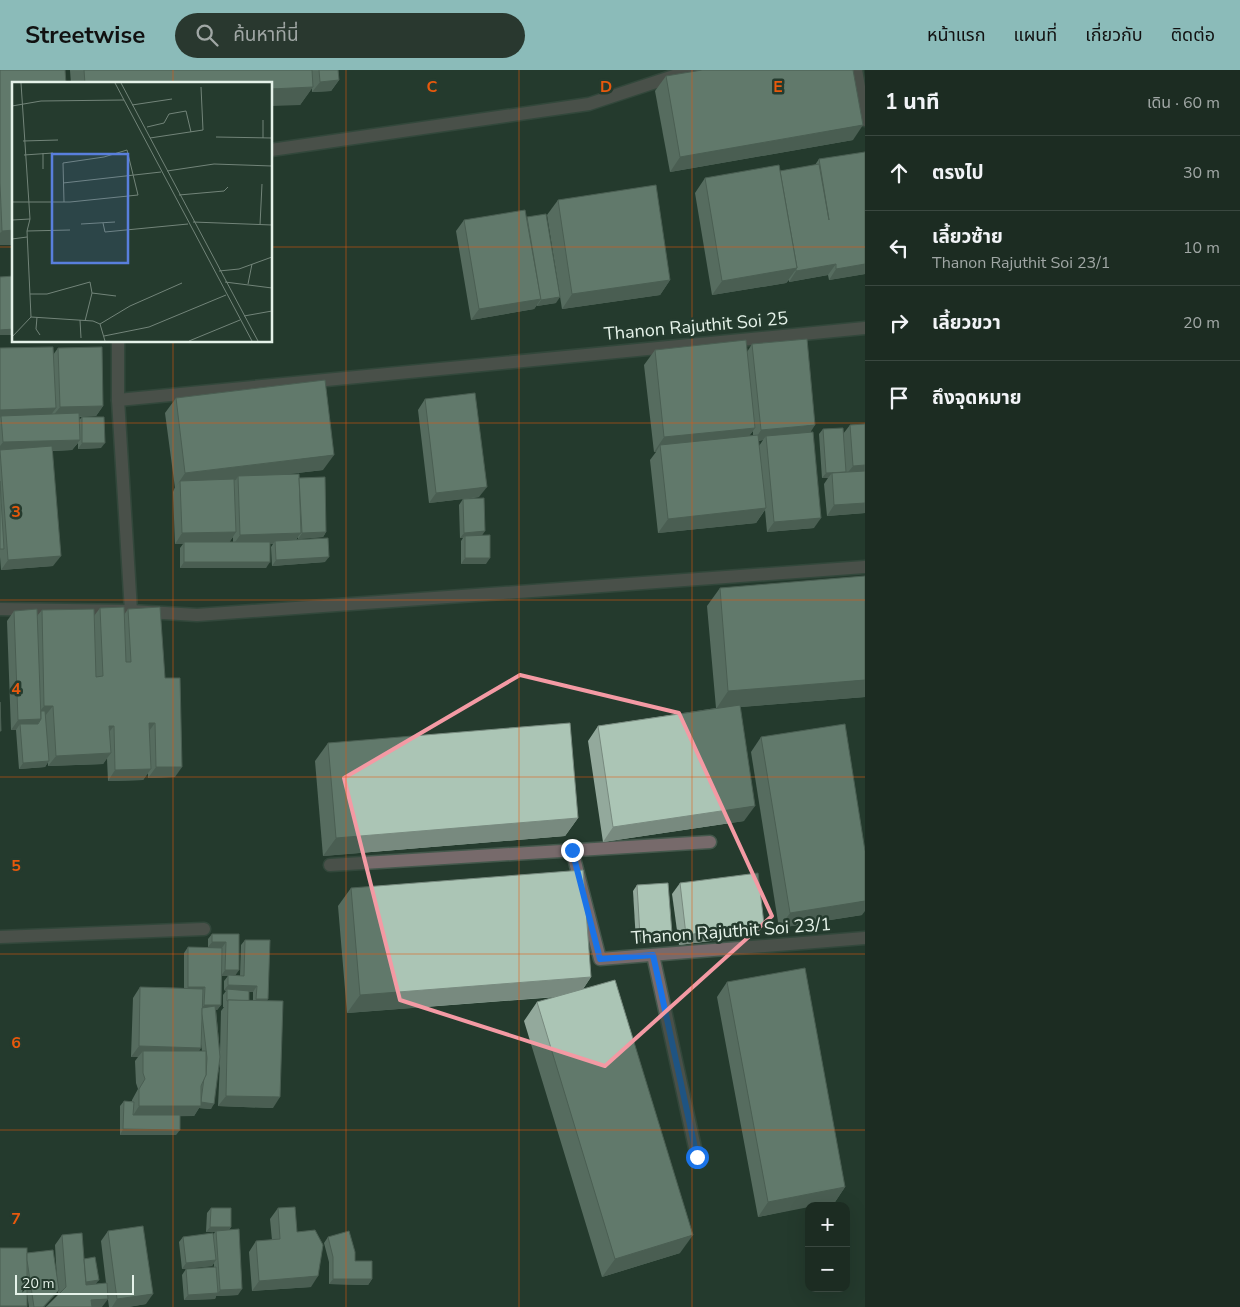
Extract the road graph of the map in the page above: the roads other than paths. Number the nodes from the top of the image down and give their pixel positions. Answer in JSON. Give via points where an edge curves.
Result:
{"nodes":[{"id":1,"x":692,"y":70,"type":"edge"},
{"id":2,"x":856,"y":70,"type":"edge"},
{"id":3,"x":865,"y":120,"type":"edge"},
{"id":4,"x":272,"y":150,"type":"edge"},
{"id":5,"x":865,"y":328,"type":"edge"},
{"id":6,"x":118,"y":342,"type":"edge"},
{"id":7,"x":118,"y":400,"type":"junction"},
{"id":8,"x":865,"y":567,"type":"edge"},
{"id":9,"x":0,"y":609,"type":"edge"},
{"id":10,"x":131,"y":611,"type":"junction"},
{"id":11,"x":710,"y":842,"type":"dead end"},
{"id":12,"x":572,"y":850,"type":"junction"},
{"id":13,"x":330,"y":865,"type":"dead end"},
{"id":14,"x":204,"y":929,"type":"dead end"},
{"id":15,"x":0,"y":937,"type":"edge"},
{"id":16,"x":865,"y":938,"type":"edge"},
{"id":17,"x":653,"y":955,"type":"junction"},
{"id":18,"x":697,"y":1157,"type":"dead end"}],
"edges":[{"from":1,"to":4,"type":"street","via":[[588,104]]},
{"from":2,"to":3,"type":"street"},
{"from":5,"to":7,"type":"street","name":"Thanon Rajuthit Soi 25"},
{"from":6,"to":7,"type":"street"},
{"from":7,"to":10,"type":"street"},
{"from":8,"to":10,"type":"street","via":[[197,615]]},
{"from":9,"to":10,"type":"street"},
{"from":11,"to":12,"type":"street"},
{"from":12,"to":13,"type":"street"},
{"from":12,"to":17,"type":"street","name":"Thanon Rajuthit Soi 23/1","via":[[600,959]]},
{"from":14,"to":15,"type":"street"},
{"from":16,"to":17,"type":"street","name":"Thanon Rajuthit Soi 23/1"},
{"from":17,"to":18,"type":"street"}]}
